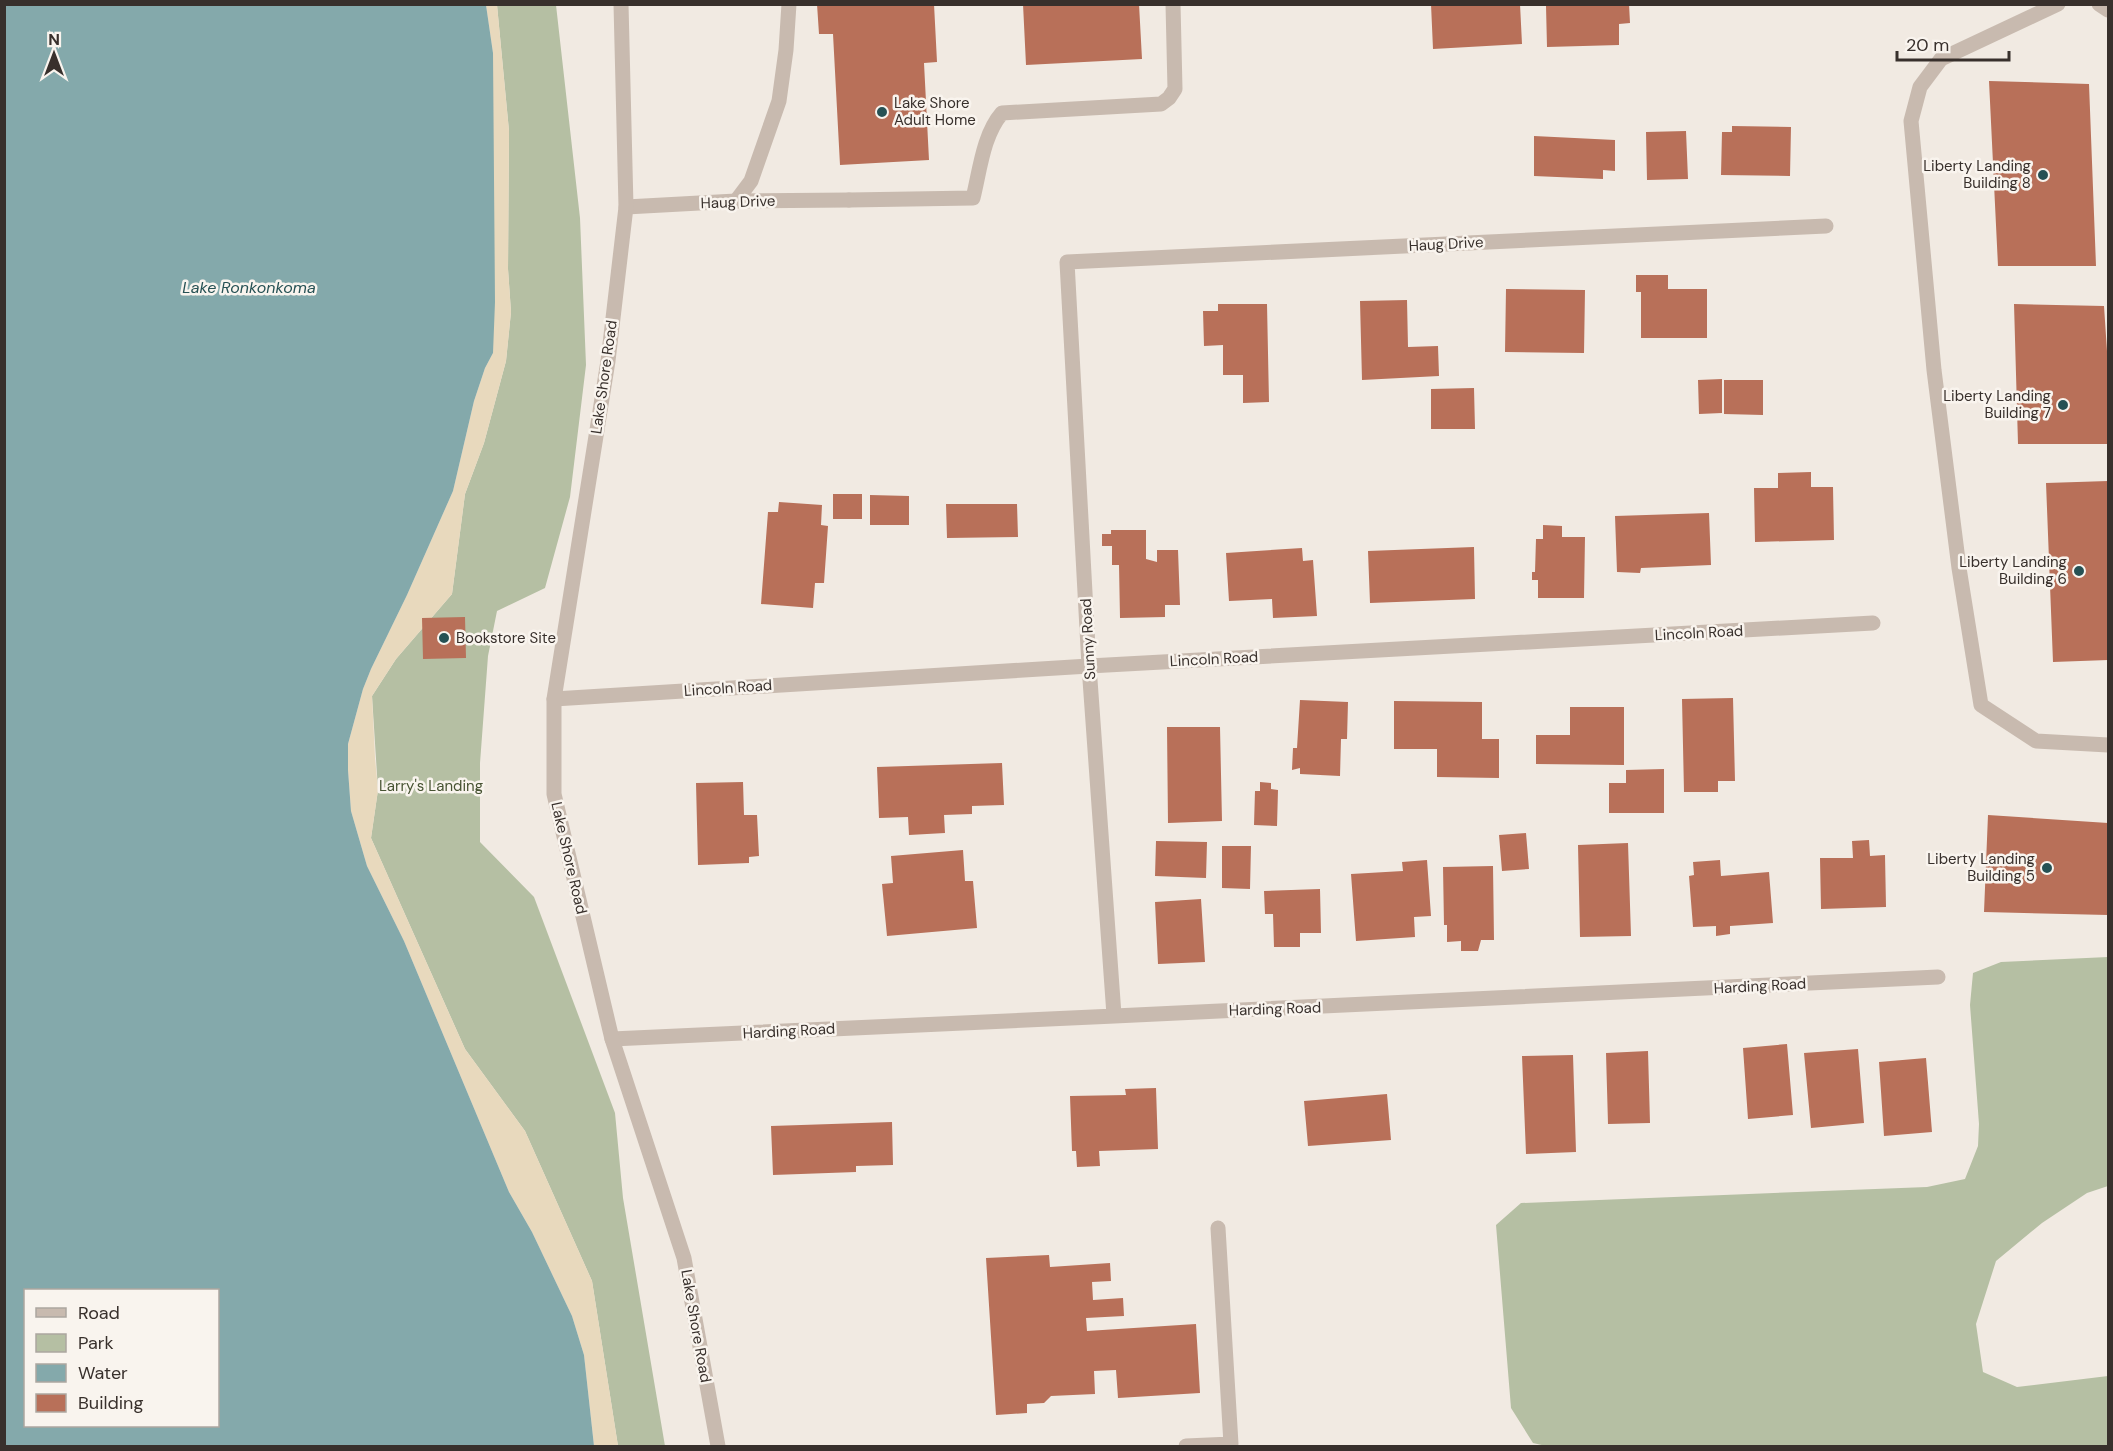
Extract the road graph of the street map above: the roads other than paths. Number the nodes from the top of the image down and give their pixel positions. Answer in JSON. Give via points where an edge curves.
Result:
{"nodes":[{"id":1,"x":621,"y":4,"type":"edge"},
{"id":2,"x":789,"y":4,"type":"edge"},
{"id":3,"x":1173,"y":4,"type":"edge"},
{"id":4,"x":2058,"y":4,"type":"edge"},
{"id":5,"x":2099,"y":4,"type":"edge"},
{"id":6,"x":2109,"y":10,"type":"edge"},
{"id":7,"x":736,"y":201,"type":"junction"},
{"id":8,"x":626,"y":207,"type":"junction"},
{"id":9,"x":1826,"y":226,"type":"dead end"},
{"id":10,"x":1067,"y":262,"type":"joint"},
{"id":11,"x":1874,"y":623,"type":"dead end"},
{"id":12,"x":1089,"y":666,"type":"junction"},
{"id":13,"x":554,"y":699,"type":"junction"},
{"id":14,"x":2109,"y":745,"type":"edge"},
{"id":15,"x":1938,"y":977,"type":"dead end"},
{"id":16,"x":1114,"y":1015,"type":"junction"},
{"id":17,"x":612,"y":1039,"type":"junction"},
{"id":18,"x":1218,"y":1228,"type":"dead end"},
{"id":19,"x":718,"y":1446,"type":"edge"},
{"id":20,"x":1186,"y":1446,"type":"edge"}],
"edges":[{"from":1,"to":8,"type":"street","name":"Lake Shore Road"},
{"from":2,"to":7,"type":"street","via":[[779,101],[751,181]]},
{"from":3,"to":7,"type":"street","name":"Haug Drive","via":[[1175,88],[1169,99],[1161,104],[1002,113],[989,135],[973,198]]},
{"from":4,"to":14,"type":"street","via":[[1941,59],[1920,87],[1911,121],[1934,370],[1981,705],[2036,741]]},
{"from":5,"to":6,"type":"street"},
{"from":7,"to":8,"type":"street","name":"Haug Drive"},
{"from":8,"to":13,"type":"street","name":"Lake Shore Road","via":[[608,361]]},
{"from":9,"to":10,"type":"street","name":"Haug Drive"},
{"from":10,"to":12,"type":"street","name":"Sunny Road"},
{"from":11,"to":12,"type":"street","name":"Lincoln Road"},
{"from":12,"to":13,"type":"street","name":"Lincoln Road"},
{"from":12,"to":16,"type":"street","name":"Sunny Road"},
{"from":13,"to":17,"type":"street","name":"Lake Shore Road","via":[[554,794]]},
{"from":15,"to":16,"type":"street","name":"Harding Road"},
{"from":16,"to":17,"type":"street","name":"Harding Road"},
{"from":17,"to":19,"type":"street","name":"Lake Shore Road","via":[[684,1258]]},
{"from":18,"to":20,"type":"street","via":[[1231,1443]]}]}
